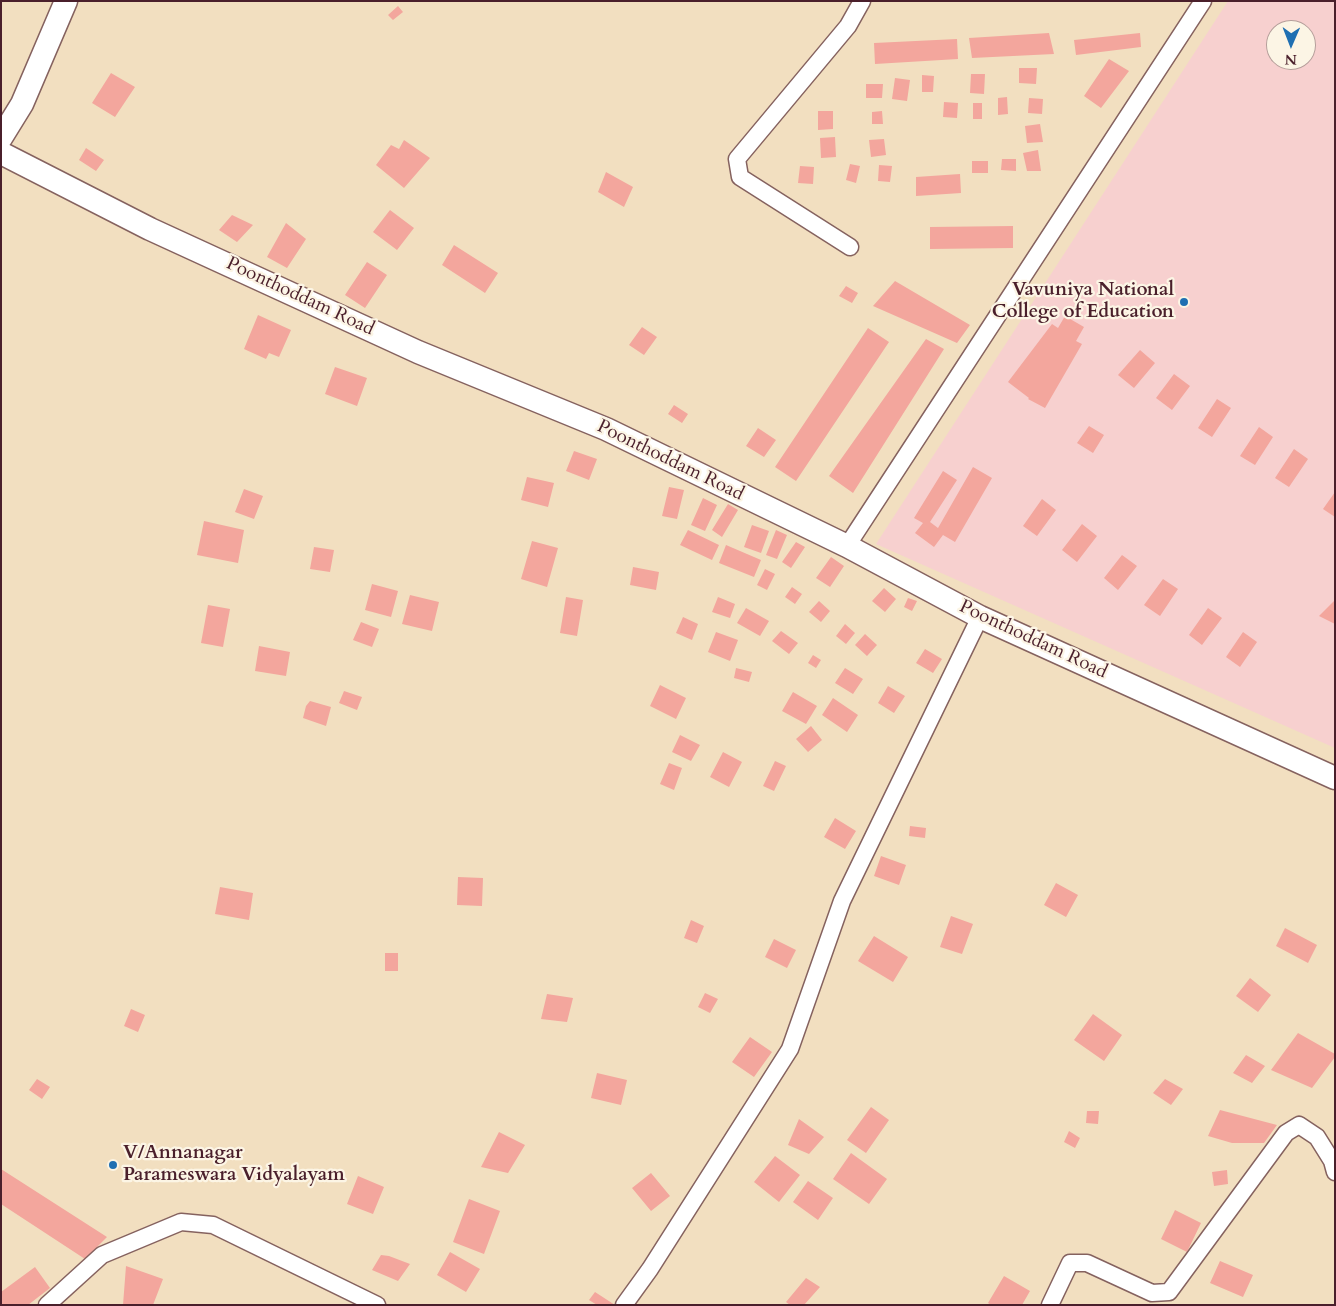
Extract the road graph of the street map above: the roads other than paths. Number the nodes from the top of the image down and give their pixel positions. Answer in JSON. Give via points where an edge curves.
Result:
{"nodes":[{"id":1,"x":66,"y":1,"type":"edge"},
{"id":2,"x":862,"y":1,"type":"edge"},
{"id":3,"x":1203,"y":1,"type":"edge"},
{"id":4,"x":1,"y":138,"type":"edge"},
{"id":5,"x":1,"y":153,"type":"edge"},
{"id":6,"x":850,"y":247,"type":"dead end"},
{"id":7,"x":847,"y":546,"type":"junction"},
{"id":8,"x":980,"y":617,"type":"junction"},
{"id":9,"x":1335,"y":778,"type":"edge"},
{"id":10,"x":1335,"y":1172,"type":"edge"},
{"id":11,"x":47,"y":1305,"type":"edge"},
{"id":12,"x":377,"y":1305,"type":"edge"},
{"id":13,"x":624,"y":1305,"type":"edge"},
{"id":14,"x":1050,"y":1305,"type":"edge"}],
"edges":[{"from":1,"to":4,"type":"street","via":[[22,104]]},
{"from":2,"to":6,"type":"street","via":[[848,26],[737,159],[740,177]]},
{"from":3,"to":7,"type":"street"},
{"from":5,"to":7,"type":"street","name":"Poonthoddam Road","via":[[150,229],[418,352],[606,429]]},
{"from":7,"to":8,"type":"street","name":"Poonthoddam Road"},
{"from":8,"to":9,"type":"street","name":"Poonthoddam Road"},
{"from":8,"to":13,"type":"street","via":[[842,901],[790,1049]]},
{"from":10,"to":14,"type":"street","via":[[1317,1137],[1299,1126],[1286,1133],[1169,1292],[1152,1293],[1087,1264],[1070,1263]]},
{"from":11,"to":12,"type":"street","via":[[102,1255],[181,1222],[213,1225]]}]}
